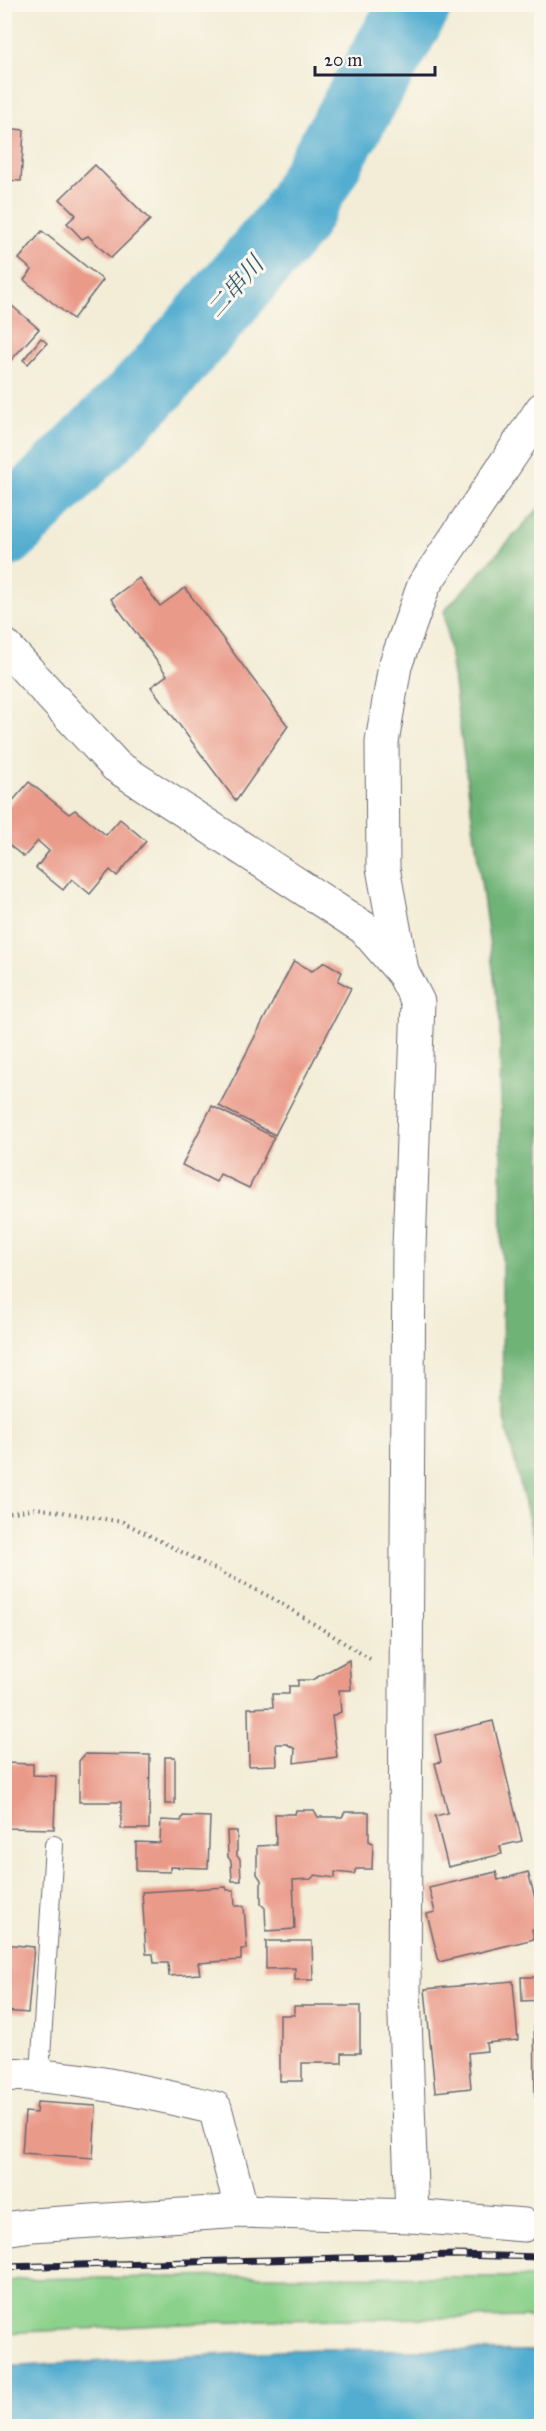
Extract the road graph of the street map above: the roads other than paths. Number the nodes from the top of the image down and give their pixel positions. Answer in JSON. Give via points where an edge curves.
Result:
{"nodes":[{"id":1,"x":542,"y":409,"type":"edge"},
{"id":2,"x":5,"y":645,"type":"edge"},
{"id":3,"x":403,"y":973,"type":"junction"},
{"id":4,"x":54,"y":1845,"type":"dead end"},
{"id":5,"x":4,"y":2074,"type":"edge"},
{"id":6,"x":40,"y":2074,"type":"junction"},
{"id":7,"x":242,"y":2211,"type":"junction"},
{"id":8,"x":412,"y":2216,"type":"junction"},
{"id":9,"x":533,"y":2226,"type":"edge"},
{"id":10,"x":4,"y":2229,"type":"edge"}],
"edges":[{"from":1,"to":3,"type":"street","via":[[424,585],[395,666],[382,742],[382,868]]},
{"from":2,"to":3,"type":"street","via":[[116,766],[364,928]]},
{"from":3,"to":8,"type":"street","via":[[418,1002],[409,1247],[404,1990]]},
{"from":4,"to":6,"type":"lane"},
{"from":5,"to":6,"type":"street"},
{"from":6,"to":7,"type":"street","via":[[123,2087],[215,2108]]},
{"from":7,"to":8,"type":"street"},
{"from":7,"to":10,"type":"street"},
{"from":8,"to":9,"type":"street"}]}
